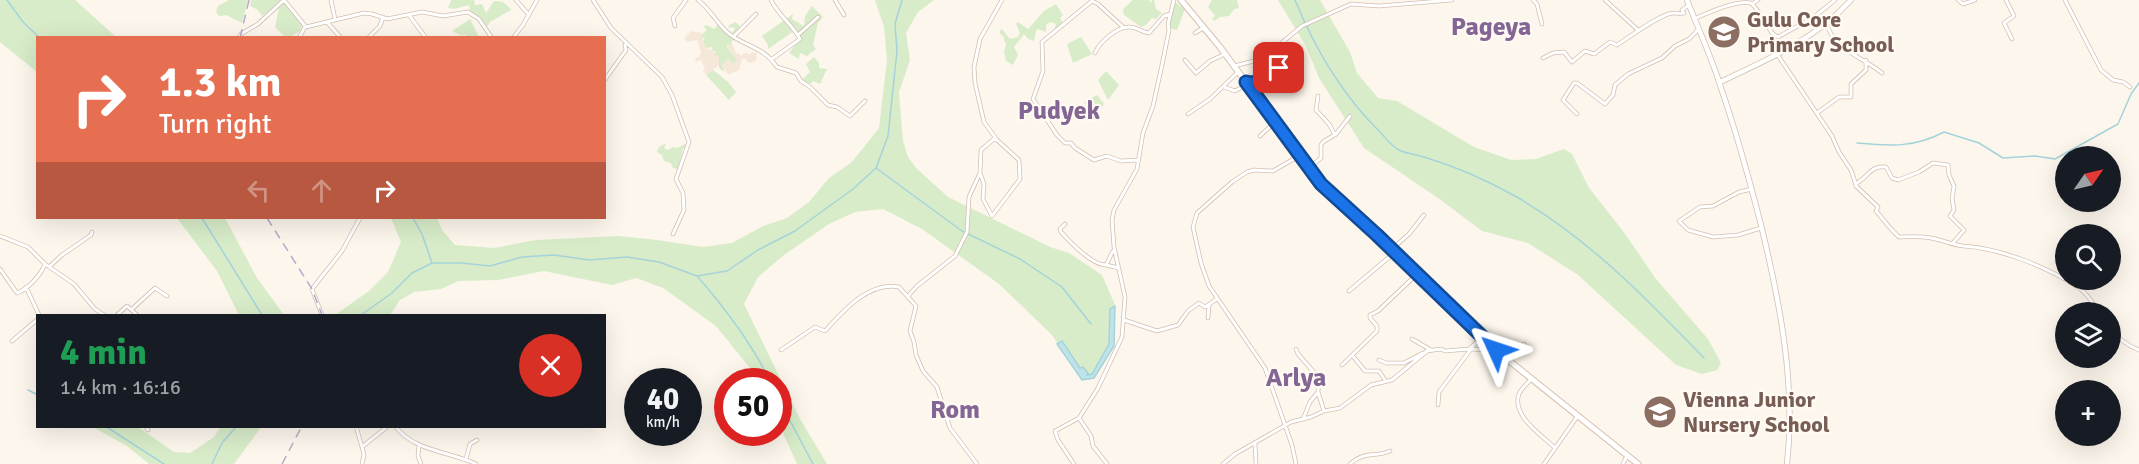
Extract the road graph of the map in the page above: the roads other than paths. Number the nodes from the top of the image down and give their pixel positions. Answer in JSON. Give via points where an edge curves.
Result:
{"nodes":[{"id":1,"x":284,"y":0,"type":"edge"},
{"id":2,"x":331,"y":0,"type":"edge"},
{"id":3,"x":516,"y":0,"type":"edge"},
{"id":4,"x":537,"y":0,"type":"edge"},
{"id":5,"x":593,"y":0,"type":"edge"},
{"id":6,"x":698,"y":0,"type":"edge"},
{"id":7,"x":771,"y":0,"type":"edge"},
{"id":8,"x":835,"y":0,"type":"edge"},
{"id":9,"x":1002,"y":0,"type":"edge"},
{"id":10,"x":1173,"y":0,"type":"edge"},
{"id":11,"x":1181,"y":0,"type":"edge"},
{"id":12,"x":1452,"y":0,"type":"edge"},
{"id":13,"x":1533,"y":0,"type":"edge"},
{"id":14,"x":1605,"y":0,"type":"edge"},
{"id":15,"x":1758,"y":0,"type":"edge"},
{"id":16,"x":1835,"y":0,"type":"edge"},
{"id":17,"x":1851,"y":0,"type":"edge"},
{"id":18,"x":1958,"y":0,"type":"edge"},
{"id":19,"x":1975,"y":0,"type":"edge"},
{"id":20,"x":2006,"y":0,"type":"edge"},
{"id":21,"x":2065,"y":0,"type":"edge"},
{"id":22,"x":678,"y":1,"type":"edge"},
{"id":23,"x":684,"y":2,"type":"edge"},
{"id":24,"x":1688,"y":3,"type":"edge"},
{"id":25,"x":1752,"y":4,"type":"junction"},
{"id":26,"x":756,"y":14,"type":"dead end"},
{"id":27,"x":1170,"y":14,"type":"junction"},
{"id":28,"x":410,"y":15,"type":"junction"},
{"id":29,"x":529,"y":15,"type":"junction"},
{"id":30,"x":844,"y":15,"type":"dead end"},
{"id":31,"x":382,"y":17,"type":"junction"},
{"id":32,"x":818,"y":17,"type":"dead end"},
{"id":33,"x":335,"y":19,"type":"junction"},
{"id":34,"x":1694,"y":19,"type":"junction"},
{"id":35,"x":327,"y":22,"type":"junction"},
{"id":36,"x":1827,"y":23,"type":"junction"},
{"id":37,"x":1542,"y":24,"type":"dead end"},
{"id":38,"x":675,"y":26,"type":"dead end"},
{"id":39,"x":305,"y":27,"type":"junction"},
{"id":40,"x":1123,"y":27,"type":"junction"},
{"id":41,"x":1204,"y":27,"type":"junction"},
{"id":42,"x":1699,"y":29,"type":"junction"},
{"id":43,"x":1638,"y":30,"type":"junction"},
{"id":44,"x":1195,"y":33,"type":"dead end"},
{"id":45,"x":798,"y":35,"type":"junction"},
{"id":46,"x":240,"y":36,"type":"edge"},
{"id":47,"x":301,"y":36,"type":"edge"},
{"id":48,"x":339,"y":36,"type":"edge"},
{"id":49,"x":371,"y":36,"type":"edge"},
{"id":50,"x":425,"y":36,"type":"edge"},
{"id":51,"x":491,"y":36,"type":"edge"},
{"id":52,"x":514,"y":36,"type":"edge"},
{"id":53,"x":734,"y":36,"type":"junction"},
{"id":54,"x":2012,"y":39,"type":"dead end"},
{"id":55,"x":625,"y":43,"type":"junction"},
{"id":56,"x":1095,"y":53,"type":"dead end"},
{"id":57,"x":1225,"y":54,"type":"junction"},
{"id":58,"x":1777,"y":54,"type":"junction"},
{"id":59,"x":1543,"y":58,"type":"dead end"},
{"id":60,"x":772,"y":59,"type":"junction"},
{"id":61,"x":1185,"y":60,"type":"dead end"},
{"id":62,"x":1866,"y":60,"type":"junction"},
{"id":63,"x":1281,"y":62,"type":"dead end"},
{"id":64,"x":1234,"y":66,"type":"junction"},
{"id":65,"x":1238,"y":72,"type":"junction"},
{"id":66,"x":1882,"y":73,"type":"dead end"},
{"id":67,"x":606,"y":78,"type":"edge"},
{"id":68,"x":1720,"y":82,"type":"junction"},
{"id":69,"x":1247,"y":83,"type":"junction"},
{"id":70,"x":1224,"y":87,"type":"junction"},
{"id":71,"x":2130,"y":87,"type":"dead end"},
{"id":72,"x":1318,"y":96,"type":"dead end"},
{"id":73,"x":865,"y":101,"type":"dead end"},
{"id":74,"x":1817,"y":113,"type":"junction"},
{"id":75,"x":1188,"y":114,"type":"dead end"},
{"id":76,"x":1577,"y":114,"type":"dead end"},
{"id":77,"x":1350,"y":116,"type":"dead end"},
{"id":78,"x":1275,"y":122,"type":"junction"},
{"id":79,"x":1335,"y":135,"type":"junction"},
{"id":80,"x":1260,"y":136,"type":"dead end"},
{"id":81,"x":995,"y":138,"type":"junction"},
{"id":82,"x":1299,"y":156,"type":"junction"},
{"id":83,"x":1138,"y":160,"type":"junction"},
{"id":84,"x":1308,"y":168,"type":"junction"},
{"id":85,"x":980,"y":173,"type":"junction"},
{"id":86,"x":1857,"y":186,"type":"junction"},
{"id":87,"x":1752,"y":189,"type":"junction"},
{"id":88,"x":1424,"y":215,"type":"dead end"},
{"id":89,"x":358,"y":219,"type":"edge"},
{"id":90,"x":1065,"y":224,"type":"dead end"},
{"id":91,"x":1761,"y":228,"type":"junction"},
{"id":92,"x":92,"y":232,"type":"dead end"},
{"id":93,"x":673,"y":234,"type":"dead end"},
{"id":94,"x":0,"y":236,"type":"edge"},
{"id":95,"x":1953,"y":243,"type":"junction"},
{"id":96,"x":1114,"y":249,"type":"junction"},
{"id":97,"x":1393,"y":250,"type":"junction"},
{"id":98,"x":1106,"y":265,"type":"junction"},
{"id":99,"x":47,"y":266,"type":"junction"},
{"id":100,"x":0,"y":268,"type":"edge"},
{"id":101,"x":1119,"y":268,"type":"junction"},
{"id":102,"x":1418,"y":274,"type":"junction"},
{"id":103,"x":26,"y":287,"type":"junction"},
{"id":104,"x":1349,"y":291,"type":"dead end"},
{"id":105,"x":167,"y":296,"type":"dead end"},
{"id":106,"x":908,"y":296,"type":"junction"},
{"id":107,"x":1217,"y":299,"type":"junction"},
{"id":108,"x":2091,"y":302,"type":"edge"},
{"id":109,"x":1209,"y":305,"type":"junction"},
{"id":110,"x":132,"y":309,"type":"junction"},
{"id":111,"x":37,"y":314,"type":"edge"},
{"id":112,"x":102,"y":314,"type":"edge"},
{"id":113,"x":118,"y":314,"type":"edge"},
{"id":114,"x":136,"y":314,"type":"edge"},
{"id":115,"x":322,"y":314,"type":"edge"},
{"id":116,"x":1208,"y":318,"type":"dead end"},
{"id":117,"x":36,"y":319,"type":"edge"},
{"id":118,"x":1124,"y":320,"type":"junction"},
{"id":119,"x":1482,"y":338,"type":"junction"},
{"id":120,"x":1412,"y":339,"type":"dead end"},
{"id":121,"x":2121,"y":340,"type":"edge"},
{"id":122,"x":12,"y":341,"type":"dead end"},
{"id":123,"x":1524,"y":344,"type":"dead end"},
{"id":124,"x":1296,"y":349,"type":"dead end"},
{"id":125,"x":1471,"y":349,"type":"junction"},
{"id":126,"x":781,"y":350,"type":"dead end"},
{"id":127,"x":1432,"y":350,"type":"junction"},
{"id":128,"x":1488,"y":350,"type":"dead end"},
{"id":129,"x":2139,"y":350,"type":"edge"},
{"id":130,"x":1425,"y":353,"type":"junction"},
{"id":131,"x":1352,"y":355,"type":"junction"},
{"id":132,"x":1504,"y":357,"type":"junction"},
{"id":133,"x":1379,"y":360,"type":"dead end"},
{"id":134,"x":1342,"y":365,"type":"dead end"},
{"id":135,"x":1531,"y":379,"type":"junction"},
{"id":136,"x":1385,"y":381,"type":"junction"},
{"id":137,"x":1318,"y":392,"type":"junction"},
{"id":138,"x":1438,"y":405,"type":"dead end"},
{"id":139,"x":1324,"y":411,"type":"junction"},
{"id":140,"x":1577,"y":417,"type":"junction"},
{"id":141,"x":1079,"y":418,"type":"junction"},
{"id":142,"x":1303,"y":419,"type":"junction"},
{"id":143,"x":1285,"y":426,"type":"junction"},
{"id":144,"x":357,"y":428,"type":"edge"},
{"id":145,"x":386,"y":428,"type":"edge"},
{"id":146,"x":398,"y":428,"type":"edge"},
{"id":147,"x":477,"y":440,"type":"dead end"},
{"id":148,"x":1255,"y":443,"type":"junction"},
{"id":149,"x":419,"y":445,"type":"junction"},
{"id":150,"x":362,"y":447,"type":"junction"},
{"id":151,"x":1555,"y":448,"type":"junction"},
{"id":152,"x":1390,"y":451,"type":"dead end"},
{"id":153,"x":1631,"y":457,"type":"junction"},
{"id":154,"x":466,"y":459,"type":"junction"},
{"id":155,"x":362,"y":464,"type":"edge"},
{"id":156,"x":421,"y":464,"type":"edge"},
{"id":157,"x":476,"y":464,"type":"edge"},
{"id":158,"x":977,"y":464,"type":"edge"},
{"id":159,"x":1074,"y":464,"type":"edge"},
{"id":160,"x":1107,"y":464,"type":"edge"},
{"id":161,"x":1223,"y":464,"type":"edge"},
{"id":162,"x":1256,"y":464,"type":"edge"},
{"id":163,"x":1296,"y":464,"type":"edge"},
{"id":164,"x":1350,"y":464,"type":"edge"},
{"id":165,"x":1544,"y":464,"type":"edge"},
{"id":166,"x":1623,"y":464,"type":"edge"},
{"id":167,"x":1638,"y":464,"type":"edge"},
{"id":168,"x":1787,"y":464,"type":"edge"}],
"edges":[{"from":1,"to":39,"type":"street"},
{"from":1,"to":46,"type":"street"},
{"from":2,"to":33,"type":"street"},
{"from":3,"to":29,"type":"street"},
{"from":4,"to":29,"type":"street"},
{"from":5,"to":55,"type":"street"},
{"from":6,"to":53,"type":"street"},
{"from":7,"to":45,"type":"street"},
{"from":8,"to":30,"type":"street"},
{"from":9,"to":81,"type":"street","via":[[983,32],[974,67],[983,119]]},
{"from":10,"to":27,"type":"street"},
{"from":11,"to":41,"type":"main road"},
{"from":12,"to":64,"type":"street","via":[[1379,6],[1352,4],[1310,21],[1262,59]]},
{"from":13,"to":37,"type":"street"},
{"from":14,"to":43,"type":"street"},
{"from":15,"to":25,"type":"street"},
{"from":16,"to":25,"type":"street","via":[[1778,37]]},
{"from":17,"to":36,"type":"street"},
{"from":18,"to":19,"type":"street","via":[[1963,4]]},
{"from":20,"to":54,"type":"street","via":[[2014,16],[2004,23]]},
{"from":21,"to":71,"type":"street","via":[[2101,70]]},
{"from":22,"to":23,"type":"street"},
{"from":23,"to":38,"type":"street","via":[[673,18]]},
{"from":24,"to":34,"type":"street"},
{"from":24,"to":43,"type":"street","via":[[1683,13],[1673,12]]},
{"from":25,"to":34,"type":"street","via":[[1728,2]]},
{"from":26,"to":53,"type":"street"},
{"from":27,"to":40,"type":"street","via":[[1149,33]]},
{"from":27,"to":83,"type":"street","via":[[1162,65]]},
{"from":28,"to":31,"type":"street"},
{"from":28,"to":50,"type":"street"},
{"from":28,"to":51,"type":"street","via":[[469,12]]},
{"from":29,"to":52,"type":"street"},
{"from":31,"to":33,"type":"street","via":[[367,13]]},
{"from":31,"to":49,"type":"street"},
{"from":32,"to":45,"type":"street"},
{"from":33,"to":35,"type":"street"},
{"from":34,"to":42,"type":"street"},
{"from":35,"to":39,"type":"street"},
{"from":35,"to":48,"type":"street"},
{"from":36,"to":58,"type":"street"},
{"from":36,"to":62,"type":"street","via":[[1828,30],[1847,51]]},
{"from":39,"to":47,"type":"street"},
{"from":40,"to":56,"type":"street"},
{"from":40,"to":83,"type":"street","via":[[1092,1],[1042,42],[1043,71],[1033,99],[1065,143],[1071,142],[1094,160],[1107,156],[1121,161]]},
{"from":41,"to":44,"type":"street"},
{"from":41,"to":57,"type":"main road"},
{"from":42,"to":68,"type":"street"},
{"from":42,"to":76,"type":"street","via":[[1662,57],[1628,74],[1615,85],[1605,104],[1574,83],[1563,100]]},
{"from":43,"to":59,"type":"street","via":[[1617,45],[1610,42],[1594,54],[1585,51],[1572,62],[1564,52]]},
{"from":45,"to":60,"type":"street","via":[[800,39]]},
{"from":53,"to":60,"type":"street"},
{"from":55,"to":67,"type":"street","via":[[626,50]]},
{"from":55,"to":93,"type":"street","via":[[662,77],[688,137],[676,179],[683,193],[684,210]]},
{"from":57,"to":61,"type":"street","via":[[1196,73]]},
{"from":57,"to":64,"type":"main road"},
{"from":58,"to":68,"type":"street"},
{"from":58,"to":74,"type":"street"},
{"from":60,"to":73,"type":"street","via":[[777,67],[796,74],[828,105],[850,116]]},
{"from":62,"to":66,"type":"street"},
{"from":62,"to":74,"type":"street","via":[[1866,70],[1851,84],[1851,97],[1839,98]]},
{"from":63,"to":69,"type":"street","via":[[1270,77]]},
{"from":64,"to":65,"type":"main road"},
{"from":65,"to":69,"type":"main road"},
{"from":65,"to":70,"type":"street"},
{"from":68,"to":87,"type":"street"},
{"from":69,"to":70,"type":"street","via":[[1235,91]]},
{"from":69,"to":78,"type":"main road"},
{"from":70,"to":75,"type":"street"},
{"from":72,"to":79,"type":"street","via":[[1316,110]]},
{"from":74,"to":86,"type":"street"},
{"from":77,"to":79,"type":"street"},
{"from":78,"to":80,"type":"street"},
{"from":78,"to":82,"type":"main road"},
{"from":79,"to":84,"type":"street","via":[[1323,142],[1321,158]]},
{"from":81,"to":85,"type":"street","via":[[981,150]]},
{"from":81,"to":85,"type":"street","via":[[1019,160],[1020,179],[992,216],[983,199]]},
{"from":82,"to":84,"type":"main road"},
{"from":82,"to":107,"type":"street","via":[[1274,171],[1247,172],[1195,217],[1193,227],[1201,265]]},
{"from":83,"to":96,"type":"street","via":[[1113,215]]},
{"from":84,"to":97,"type":"main road"},
{"from":85,"to":106,"type":"street","via":[[969,197],[966,234],[954,258]]},
{"from":86,"to":95,"type":"street","via":[[1876,203],[1876,211],[1899,237]]},
{"from":86,"to":95,"type":"street","via":[[1870,171],[1882,166],[1898,180],[1933,163],[1948,165],[1954,186],[1954,210],[1950,216],[1964,230]]},
{"from":87,"to":91,"type":"street"},
{"from":87,"to":91,"type":"street","via":[[1711,207],[1700,207],[1679,221],[1688,230],[1713,237]]},
{"from":88,"to":97,"type":"street"},
{"from":89,"to":115,"type":"street","via":[[342,251],[312,289]]},
{"from":90,"to":98,"type":"street","via":[[1059,230],[1069,241]]},
{"from":91,"to":168,"type":"street","via":[[1788,364]]},
{"from":92,"to":99,"type":"street"},
{"from":94,"to":99,"type":"street","via":[[28,246]]},
{"from":95,"to":108,"type":"street","via":[[1995,250],[2057,273],[2081,289]]},
{"from":96,"to":98,"type":"street"},
{"from":96,"to":101,"type":"street"},
{"from":97,"to":102,"type":"main road"},
{"from":97,"to":104,"type":"street"},
{"from":98,"to":101,"type":"street"},
{"from":99,"to":103,"type":"street"},
{"from":99,"to":112,"type":"street","via":[[74,284]]},
{"from":100,"to":103,"type":"street","via":[[17,293]]},
{"from":101,"to":118,"type":"street","via":[[1125,297]]},
{"from":102,"to":119,"type":"main road"},
{"from":102,"to":131,"type":"street","via":[[1370,315],[1377,331]]},
{"from":103,"to":111,"type":"street"},
{"from":105,"to":110,"type":"street","via":[[155,288]]},
{"from":106,"to":126,"type":"street","via":[[894,286],[873,290],[846,308],[825,331],[815,327]]},
{"from":106,"to":158,"type":"street","via":[[917,308],[910,331],[916,356],[936,386],[950,428]]},
{"from":107,"to":109,"type":"street"},
{"from":107,"to":143,"type":"street","via":[[1265,368]]},
{"from":109,"to":116,"type":"street"},
{"from":109,"to":118,"type":"street","via":[[1198,303],[1178,325],[1157,331]]},
{"from":110,"to":113,"type":"street","via":[[126,306]]},
{"from":110,"to":114,"type":"street"},
{"from":117,"to":122,"type":"street"},
{"from":118,"to":141,"type":"street","via":[[1120,342]]},
{"from":119,"to":125,"type":"street"},
{"from":119,"to":132,"type":"main road"},
{"from":120,"to":127,"type":"street"},
{"from":121,"to":129,"type":"street"},
{"from":123,"to":132,"type":"street"},
{"from":124,"to":137,"type":"street","via":[[1319,378]]},
{"from":125,"to":127,"type":"street"},
{"from":125,"to":128,"type":"street"},
{"from":125,"to":138,"type":"street","via":[[1439,392]]},
{"from":127,"to":130,"type":"street"},
{"from":130,"to":133,"type":"street","via":[[1404,363]]},
{"from":130,"to":136,"type":"street","via":[[1398,376]]},
{"from":131,"to":134,"type":"street"},
{"from":131,"to":136,"type":"street","via":[[1365,371],[1379,370]]},
{"from":132,"to":135,"type":"main road"},
{"from":135,"to":140,"type":"main road"},
{"from":135,"to":151,"type":"street","via":[[1518,398],[1523,416]]},
{"from":136,"to":139,"type":"street","via":[[1371,385],[1340,408]]},
{"from":137,"to":139,"type":"street"},
{"from":137,"to":142,"type":"street"},
{"from":139,"to":142,"type":"street"},
{"from":140,"to":151,"type":"street"},
{"from":140,"to":153,"type":"main road"},
{"from":141,"to":159,"type":"street","via":[[1055,432]]},
{"from":141,"to":160,"type":"street"},
{"from":142,"to":143,"type":"street"},
{"from":143,"to":148,"type":"street"},
{"from":143,"to":163,"type":"street"},
{"from":144,"to":150,"type":"street"},
{"from":145,"to":150,"type":"street"},
{"from":146,"to":149,"type":"street"},
{"from":147,"to":154,"type":"street","via":[[470,444]]},
{"from":148,"to":161,"type":"street"},
{"from":148,"to":162,"type":"street"},
{"from":149,"to":154,"type":"street"},
{"from":149,"to":156,"type":"street"},
{"from":150,"to":155,"type":"street"},
{"from":151,"to":165,"type":"street"},
{"from":152,"to":164,"type":"street","via":[[1363,455]]},
{"from":153,"to":166,"type":"street"},
{"from":153,"to":167,"type":"main road"},
{"from":154,"to":157,"type":"street"}]}
